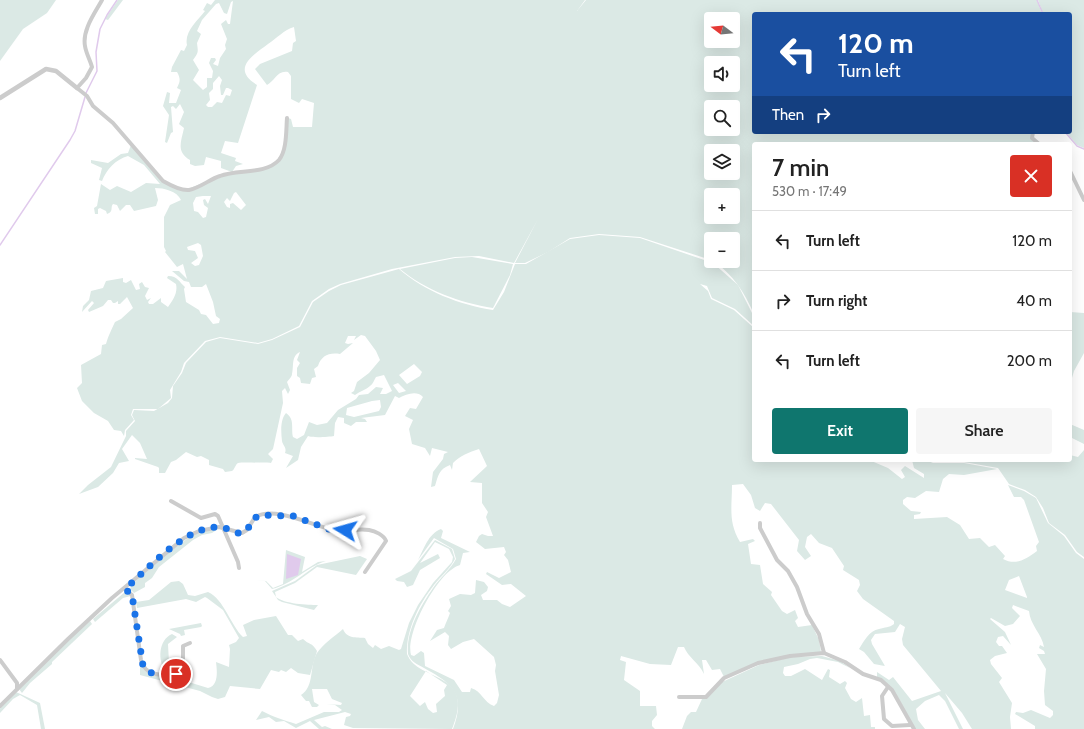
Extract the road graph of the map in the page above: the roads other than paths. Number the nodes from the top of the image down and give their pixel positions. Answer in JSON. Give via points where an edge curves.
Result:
{"nodes":[{"id":1,"x":102,"y":0,"type":"edge"},
{"id":2,"x":77,"y":88,"type":"junction"},
{"id":3,"x":0,"y":98,"type":"edge"},
{"id":4,"x":287,"y":118,"type":"dead end"},
{"id":5,"x":1033,"y":134,"type":"edge"},
{"id":6,"x":1037,"y":142,"type":"edge"},
{"id":7,"x":1072,"y":175,"type":"edge"},
{"id":8,"x":1084,"y":200,"type":"edge"},
{"id":9,"x":171,"y":501,"type":"dead end"},
{"id":10,"x":760,"y":523,"type":"dead end"},
{"id":11,"x":224,"y":527,"type":"junction"},
{"id":12,"x":239,"y":568,"type":"dead end"},
{"id":13,"x":365,"y":572,"type":"dead end"},
{"id":14,"x":125,"y":589,"type":"junction"},
{"id":15,"x":190,"y":643,"type":"dead end"},
{"id":16,"x":824,"y":653,"type":"junction"},
{"id":17,"x":0,"y":660,"type":"edge"},
{"id":18,"x":888,"y":687,"type":"junction"},
{"id":19,"x":17,"y":689,"type":"junction"},
{"id":20,"x":679,"y":697,"type":"dead end"},
{"id":21,"x":0,"y":706,"type":"edge"},
{"id":22,"x":912,"y":727,"type":"edge"}],
"edges":[{"from":1,"to":2,"type":"street","via":[[85,37],[84,45],[92,67]]},
{"from":2,"to":3,"type":"street","via":[[56,72],[46,69]]},
{"from":2,"to":4,"type":"street","via":[[113,123],[163,181],[185,190],[220,176],[272,166],[283,154]]},
{"from":5,"to":6,"type":"street","via":[[1032,138]]},
{"from":7,"to":8,"type":"street"},
{"from":9,"to":11,"type":"street","via":[[201,518],[215,514]]},
{"from":10,"to":16,"type":"street","via":[[760,528],[777,560],[788,571],[797,587],[807,614],[819,634]]},
{"from":11,"to":12,"type":"street"},
{"from":11,"to":13,"type":"street","via":[[242,533],[255,517],[267,514],[293,516],[334,530],[374,531],[386,541]]},
{"from":11,"to":14,"type":"street","via":[[206,529],[184,538]]},
{"from":14,"to":15,"type":"street","via":[[132,595],[142,663],[148,671],[153,674],[178,673],[184,663],[183,646]]},
{"from":14,"to":19,"type":"street","via":[[112,598]]},
{"from":16,"to":18,"type":"street","via":[[845,662],[863,674],[881,680]]},
{"from":16,"to":20,"type":"street","via":[[758,663],[724,678],[706,697]]},
{"from":17,"to":19,"type":"street","via":[[17,683]]},
{"from":18,"to":22,"type":"street"},
{"from":18,"to":22,"type":"street","via":[[882,695],[884,719],[892,726]]},
{"from":19,"to":21,"type":"street"}]}
